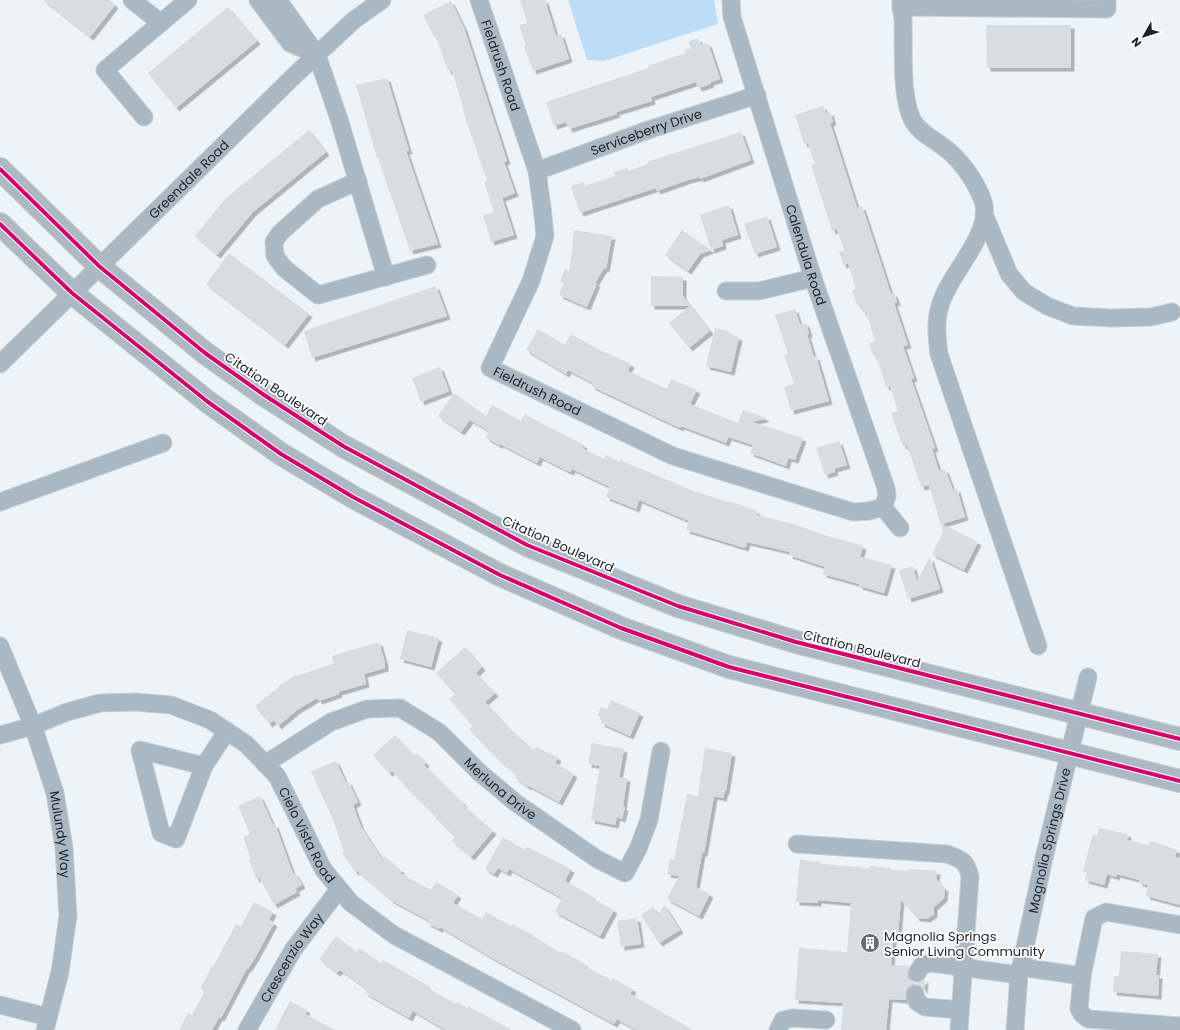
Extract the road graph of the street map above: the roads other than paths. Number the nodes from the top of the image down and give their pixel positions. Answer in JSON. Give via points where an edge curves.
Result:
{"nodes":[{"id":1,"x":132,"y":0,"type":"edge"},
{"id":2,"x":188,"y":0,"type":"edge"},
{"id":3,"x":258,"y":0,"type":"edge"},
{"id":4,"x":278,"y":0,"type":"edge"},
{"id":5,"x":382,"y":0,"type":"edge"},
{"id":6,"x":479,"y":0,"type":"edge"},
{"id":7,"x":731,"y":0,"type":"edge"},
{"id":8,"x":1107,"y":0,"type":"edge"},
{"id":9,"x":901,"y":4,"type":"edge"},
{"id":10,"x":161,"y":23,"type":"junction"},
{"id":11,"x":317,"y":55,"type":"junction"},
{"id":12,"x":757,"y":95,"type":"junction"},
{"id":13,"x":144,"y":117,"type":"dead end"},
{"id":14,"x":0,"y":169,"type":"edge"},
{"id":15,"x":537,"y":171,"type":"junction"},
{"id":16,"x":358,"y":181,"type":"junction"},
{"id":17,"x":984,"y":214,"type":"junction"},
{"id":18,"x":0,"y":224,"type":"edge"},
{"id":19,"x":427,"y":265,"type":"dead end"},
{"id":20,"x":99,"y":266,"type":"junction"},
{"id":21,"x":386,"y":277,"type":"junction"},
{"id":22,"x":813,"y":278,"type":"junction"},
{"id":23,"x":726,"y":291,"type":"dead end"},
{"id":24,"x":72,"y":293,"type":"junction"},
{"id":25,"x":1172,"y":312,"type":"dead end"},
{"id":26,"x":0,"y":364,"type":"edge"},
{"id":27,"x":163,"y":443,"type":"dead end"},
{"id":28,"x":0,"y":502,"type":"edge"},
{"id":29,"x":883,"y":507,"type":"junction"},
{"id":30,"x":900,"y":528,"type":"dead end"},
{"id":31,"x":0,"y":646,"type":"edge"},
{"id":32,"x":1038,"y":646,"type":"dead end"},
{"id":33,"x":1088,"y":677,"type":"dead end"},
{"id":34,"x":1079,"y":714,"type":"junction"},
{"id":35,"x":33,"y":726,"type":"junction"},
{"id":36,"x":227,"y":731,"type":"junction"},
{"id":37,"x":0,"y":736,"type":"edge"},
{"id":38,"x":1180,"y":739,"type":"edge"},
{"id":39,"x":661,"y":751,"type":"dead end"},
{"id":40,"x":1070,"y":753,"type":"junction"},
{"id":41,"x":265,"y":764,"type":"junction"},
{"id":42,"x":204,"y":766,"type":"junction"},
{"id":43,"x":1180,"y":781,"type":"edge"},
{"id":44,"x":797,"y":844,"type":"dead end"},
{"id":45,"x":339,"y":889,"type":"junction"},
{"id":46,"x":1180,"y":925,"type":"edge"},
{"id":47,"x":964,"y":967,"type":"junction"},
{"id":48,"x":1020,"y":971,"type":"junction"},
{"id":49,"x":917,"y":973,"type":"dead end"},
{"id":50,"x":1082,"y":976,"type":"junction"},
{"id":51,"x":915,"y":994,"type":"dead end"},
{"id":52,"x":0,"y":1004,"type":"edge"},
{"id":53,"x":960,"y":1010,"type":"junction"},
{"id":54,"x":826,"y":1020,"type":"dead end"},
{"id":55,"x":46,"y":1024,"type":"edge"},
{"id":56,"x":1170,"y":1027,"type":"edge"},
{"id":57,"x":247,"y":1030,"type":"edge"},
{"id":58,"x":572,"y":1030,"type":"edge"},
{"id":59,"x":778,"y":1030,"type":"edge"},
{"id":60,"x":959,"y":1030,"type":"edge"},
{"id":61,"x":1015,"y":1030,"type":"edge"}],
"edges":[{"from":1,"to":10,"type":"street"},
{"from":2,"to":10,"type":"street"},
{"from":3,"to":11,"type":"street","via":[[290,43]]},
{"from":4,"to":11,"type":"street"},
{"from":5,"to":11,"type":"street","name":"Greendale Road","via":[[354,20]]},
{"from":6,"to":15,"type":"street","name":"Fieldrush Road"},
{"from":7,"to":12,"type":"street","name":"Calendula Road","via":[[732,17]]},
{"from":8,"to":9,"type":"street","via":[[1107,9]]},
{"from":9,"to":17,"type":"street","via":[[905,96],[908,109],[914,122],[952,154],[972,178],[984,204]]},
{"from":10,"to":13,"type":"street","via":[[105,70]]},
{"from":11,"to":16,"type":"street"},
{"from":11,"to":20,"type":"street","name":"Greendale Road"},
{"from":12,"to":15,"type":"street","name":"Serviceberry Drive","via":[[648,130]]},
{"from":12,"to":22,"type":"street","name":"Calendula Road"},
{"from":14,"to":20,"type":"main road","name":"Citation Boulevard"},
{"from":15,"to":29,"type":"street","name":"Fieldrush Road","via":[[544,236],[530,280],[490,368],[673,456],[853,512]]},
{"from":16,"to":21,"type":"street"},
{"from":16,"to":21,"type":"street","via":[[318,199],[280,233],[274,242],[275,256],[284,268],[318,296]]},
{"from":17,"to":25,"type":"street","via":[[1009,274],[1024,292],[1047,306],[1073,316],[1105,318],[1151,317]]},
{"from":17,"to":32,"type":"street","via":[[974,243],[940,304],[936,334],[939,354]]},
{"from":18,"to":24,"type":"main road"},
{"from":19,"to":21,"type":"street"},
{"from":20,"to":24,"type":"street","name":"Greendale Road"},
{"from":20,"to":34,"type":"main road","name":"Citation Boulevard","via":[[205,352],[343,446],[527,545],[678,606],[796,642]]},
{"from":22,"to":23,"type":"street","via":[[758,290]]},
{"from":22,"to":29,"type":"street","name":"Calendula Road","via":[[886,488],[887,496]]},
{"from":24,"to":26,"type":"street","name":"Greendale Road"},
{"from":24,"to":40,"type":"main road","via":[[208,402],[281,454],[353,497],[500,575],[621,628],[729,667]]},
{"from":27,"to":28,"type":"street"},
{"from":29,"to":30,"type":"street"},
{"from":31,"to":35,"type":"street","name":"Mulundy Way"},
{"from":33,"to":34,"type":"street","name":"Magnolia Springs Drive"},
{"from":34,"to":38,"type":"main road","name":"Citation Boulevard"},
{"from":34,"to":40,"type":"street","name":"Magnolia Springs Drive"},
{"from":35,"to":36,"type":"street","name":"Cielo Vista Road","via":[[67,712],[100,703],[136,702],[171,706],[210,720]]},
{"from":35,"to":37,"type":"street","name":"Cielo Vista Road"},
{"from":35,"to":55,"type":"street","name":"Mulundy Way","via":[[55,793],[65,856],[68,916],[60,972]]},
{"from":36,"to":41,"type":"street","name":"Cielo Vista Road","via":[[246,744]]},
{"from":36,"to":42,"type":"street"},
{"from":39,"to":41,"type":"street","name":"Merluna Drive","via":[[649,820],[625,873],[597,859],[516,803],[479,772],[439,732],[400,708],[367,710],[331,722]]},
{"from":40,"to":43,"type":"main road"},
{"from":40,"to":48,"type":"street","name":"Magnolia Springs Drive"},
{"from":41,"to":45,"type":"street","name":"Cielo Vista Road","via":[[277,776],[323,869]]},
{"from":42,"to":42,"type":"street","via":[[176,839],[161,833],[140,750]]},
{"from":44,"to":47,"type":"street","via":[[947,854],[960,858],[968,867],[970,877]]},
{"from":45,"to":57,"type":"street","name":"Crescenzio Way","via":[[293,950]]},
{"from":45,"to":58,"type":"street","name":"Cielo Vista Road","via":[[351,903],[394,935]]},
{"from":46,"to":50,"type":"street","via":[[1106,912],[1100,914],[1094,918]]},
{"from":47,"to":48,"type":"street"},
{"from":47,"to":49,"type":"street","via":[[932,963],[922,965]]},
{"from":47,"to":53,"type":"street"},
{"from":48,"to":50,"type":"street"},
{"from":48,"to":61,"type":"street","name":"Magnolia Springs Drive"},
{"from":50,"to":56,"type":"street","via":[[1079,1009],[1088,1019]]},
{"from":51,"to":53,"type":"street","via":[[917,1002],[925,1007]]},
{"from":52,"to":55,"type":"street"},
{"from":53,"to":60,"type":"street"},
{"from":54,"to":59,"type":"street","via":[[783,1020]]}]}
